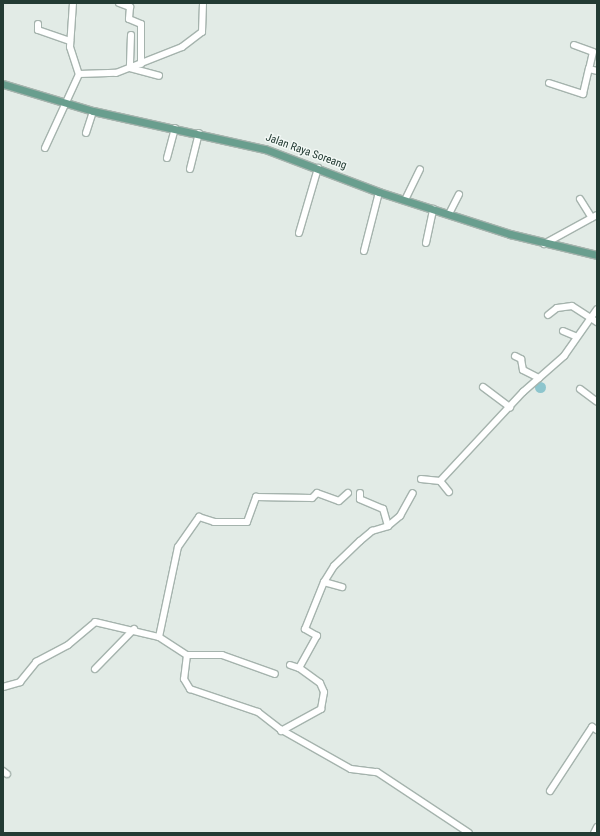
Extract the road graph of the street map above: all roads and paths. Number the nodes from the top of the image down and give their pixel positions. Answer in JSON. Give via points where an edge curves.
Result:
{"nodes":[{"id":1,"x":73,"y":3,"type":"edge"},
{"id":2,"x":119,"y":3,"type":"edge"},
{"id":3,"x":203,"y":3,"type":"edge"},
{"id":4,"x":38,"y":24,"type":"dead end"},
{"id":5,"x":131,"y":36,"type":"dead end"},
{"id":6,"x":70,"y":41,"type":"junction"},
{"id":7,"x":574,"y":45,"type":"dead end"},
{"id":8,"x":141,"y":64,"type":"junction"},
{"id":9,"x":130,"y":68,"type":"junction"},
{"id":10,"x":589,"y":69,"type":"junction"},
{"id":11,"x":597,"y":71,"type":"edge"},
{"id":12,"x":79,"y":74,"type":"junction"},
{"id":13,"x":159,"y":76,"type":"dead end"},
{"id":14,"x":549,"y":83,"type":"dead end"},
{"id":15,"x":3,"y":84,"type":"edge"},
{"id":16,"x":66,"y":103,"type":"junction"},
{"id":17,"x":93,"y":111,"type":"junction"},
{"id":18,"x":175,"y":128,"type":"junction"},
{"id":19,"x":86,"y":133,"type":"dead end"},
{"id":20,"x":199,"y":133,"type":"junction"},
{"id":21,"x":46,"y":148,"type":"dead end"},
{"id":22,"x":167,"y":158,"type":"dead end"},
{"id":23,"x":318,"y":168,"type":"junction"},
{"id":24,"x":190,"y":169,"type":"dead end"},
{"id":25,"x":420,"y":169,"type":"dead end"},
{"id":26,"x":379,"y":192,"type":"junction"},
{"id":27,"x":459,"y":194,"type":"dead end"},
{"id":28,"x":580,"y":199,"type":"dead end"},
{"id":29,"x":405,"y":200,"type":"junction"},
{"id":30,"x":433,"y":209,"type":"junction"},
{"id":31,"x":449,"y":214,"type":"junction"},
{"id":32,"x":595,"y":216,"type":"edge"},
{"id":33,"x":299,"y":233,"type":"dead end"},
{"id":34,"x":426,"y":243,"type":"dead end"},
{"id":35,"x":544,"y":244,"type":"junction"},
{"id":36,"x":364,"y":251,"type":"dead end"},
{"id":37,"x":597,"y":255,"type":"edge"},
{"id":38,"x":597,"y":309,"type":"edge"},
{"id":39,"x":548,"y":315,"type":"dead end"},
{"id":40,"x":590,"y":315,"type":"junction"},
{"id":41,"x":597,"y":322,"type":"edge"},
{"id":42,"x":563,"y":331,"type":"dead end"},
{"id":43,"x":576,"y":336,"type":"junction"},
{"id":44,"x":515,"y":356,"type":"dead end"},
{"id":45,"x":539,"y":378,"type":"junction"},
{"id":46,"x":483,"y":388,"type":"dead end"},
{"id":47,"x":580,"y":389,"type":"dead end"},
{"id":48,"x":597,"y":402,"type":"edge"},
{"id":49,"x":510,"y":408,"type":"junction"},
{"id":50,"x":421,"y":479,"type":"dead end"},
{"id":51,"x":440,"y":481,"type":"junction"},
{"id":52,"x":449,"y":492,"type":"dead end"},
{"id":53,"x":348,"y":493,"type":"dead end"},
{"id":54,"x":360,"y":493,"type":"dead end"},
{"id":55,"x":413,"y":493,"type":"dead end"},
{"id":56,"x":388,"y":526,"type":"junction"},
{"id":57,"x":324,"y":582,"type":"junction"},
{"id":58,"x":342,"y":587,"type":"dead end"},
{"id":59,"x":134,"y":629,"type":"junction"},
{"id":60,"x":159,"y":636,"type":"junction"},
{"id":61,"x":187,"y":655,"type":"junction"},
{"id":62,"x":290,"y":665,"type":"dead end"},
{"id":63,"x":300,"y":668,"type":"junction"},
{"id":64,"x":95,"y":669,"type":"dead end"},
{"id":65,"x":274,"y":674,"type":"dead end"},
{"id":66,"x":3,"y":687,"type":"edge"},
{"id":67,"x":597,"y":730,"type":"edge"},
{"id":68,"x":282,"y":731,"type":"junction"},
{"id":69,"x":550,"y":791,"type":"dead end"},
{"id":70,"x":597,"y":827,"type":"edge"},
{"id":71,"x":469,"y":833,"type":"edge"},
{"id":72,"x":594,"y":833,"type":"edge"}],
"edges":[{"from":1,"to":6,"type":"street"},
{"from":2,"to":8,"type":"street","via":[[130,7],[129,19],[141,24]]},
{"from":3,"to":8,"type":"street","via":[[204,25],[200,34],[171,53]]},
{"from":4,"to":6,"type":"street","via":[[38,30]]},
{"from":5,"to":9,"type":"street"},
{"from":6,"to":12,"type":"street"},
{"from":7,"to":10,"type":"street","via":[[593,52]]},
{"from":8,"to":9,"type":"street"},
{"from":9,"to":12,"type":"street","via":[[116,73]]},
{"from":9,"to":13,"type":"street"},
{"from":10,"to":11,"type":"street"},
{"from":10,"to":14,"type":"street","via":[[583,94]]},
{"from":12,"to":16,"type":"street"},
{"from":15,"to":16,"type":"main road","name":"Jalan Raya Soreang"},
{"from":16,"to":17,"type":"main road","name":"Jalan Raya Soreang"},
{"from":16,"to":21,"type":"street"},
{"from":17,"to":18,"type":"main road","name":"Jalan Raya Soreang"},
{"from":17,"to":19,"type":"street"},
{"from":18,"to":20,"type":"main road","name":"Jalan Raya Soreang"},
{"from":18,"to":22,"type":"street"},
{"from":20,"to":23,"type":"main road","name":"Jalan Raya Soreang","via":[[265,148]]},
{"from":20,"to":24,"type":"street"},
{"from":23,"to":26,"type":"main road","name":"Jalan Raya Soreang"},
{"from":23,"to":33,"type":"street"},
{"from":25,"to":29,"type":"street"},
{"from":26,"to":29,"type":"main road","name":"Jalan Raya Soreang"},
{"from":26,"to":36,"type":"street"},
{"from":27,"to":31,"type":"street"},
{"from":28,"to":32,"type":"street"},
{"from":29,"to":30,"type":"main road","name":"Jalan Raya Soreang"},
{"from":30,"to":31,"type":"main road","name":"Jalan Raya Soreang"},
{"from":30,"to":34,"type":"street"},
{"from":31,"to":35,"type":"main road","name":"Jalan Raya Soreang"},
{"from":32,"to":35,"type":"street"},
{"from":35,"to":37,"type":"main road","name":"Jalan Raya Soreang"},
{"from":38,"to":40,"type":"street"},
{"from":39,"to":40,"type":"street","via":[[569,306]]},
{"from":40,"to":41,"type":"street"},
{"from":40,"to":43,"type":"street"},
{"from":42,"to":43,"type":"street"},
{"from":43,"to":45,"type":"street","via":[[564,356]]},
{"from":44,"to":45,"type":"street","via":[[521,358],[523,370]]},
{"from":45,"to":49,"type":"street"},
{"from":46,"to":49,"type":"street"},
{"from":47,"to":48,"type":"street"},
{"from":49,"to":51,"type":"street"},
{"from":50,"to":51,"type":"street"},
{"from":51,"to":52,"type":"street"},
{"from":53,"to":60,"type":"street","via":[[339,501],[317,493],[312,498],[256,497],[247,522],[214,522],[199,517],[178,547]]},
{"from":54,"to":56,"type":"street","via":[[361,500],[380,506]]},
{"from":55,"to":56,"type":"street","via":[[400,516]]},
{"from":56,"to":57,"type":"street","via":[[372,531],[360,541],[334,566]]},
{"from":57,"to":58,"type":"street"},
{"from":57,"to":63,"type":"street","via":[[305,629],[317,636]]},
{"from":59,"to":60,"type":"street"},
{"from":59,"to":64,"type":"street"},
{"from":59,"to":66,"type":"street","via":[[95,622],[68,645],[36,662],[20,682]]},
{"from":60,"to":61,"type":"street"},
{"from":61,"to":65,"type":"street","via":[[222,655]]},
{"from":61,"to":68,"type":"street","via":[[184,679],[190,688],[258,712]]},
{"from":62,"to":63,"type":"street"},
{"from":63,"to":68,"type":"street","via":[[320,683],[322,706],[318,713]]},
{"from":67,"to":69,"type":"street","via":[[592,727]]},
{"from":68,"to":71,"type":"street","via":[[351,768],[378,772]]},
{"from":70,"to":72,"type":"street"}]}
